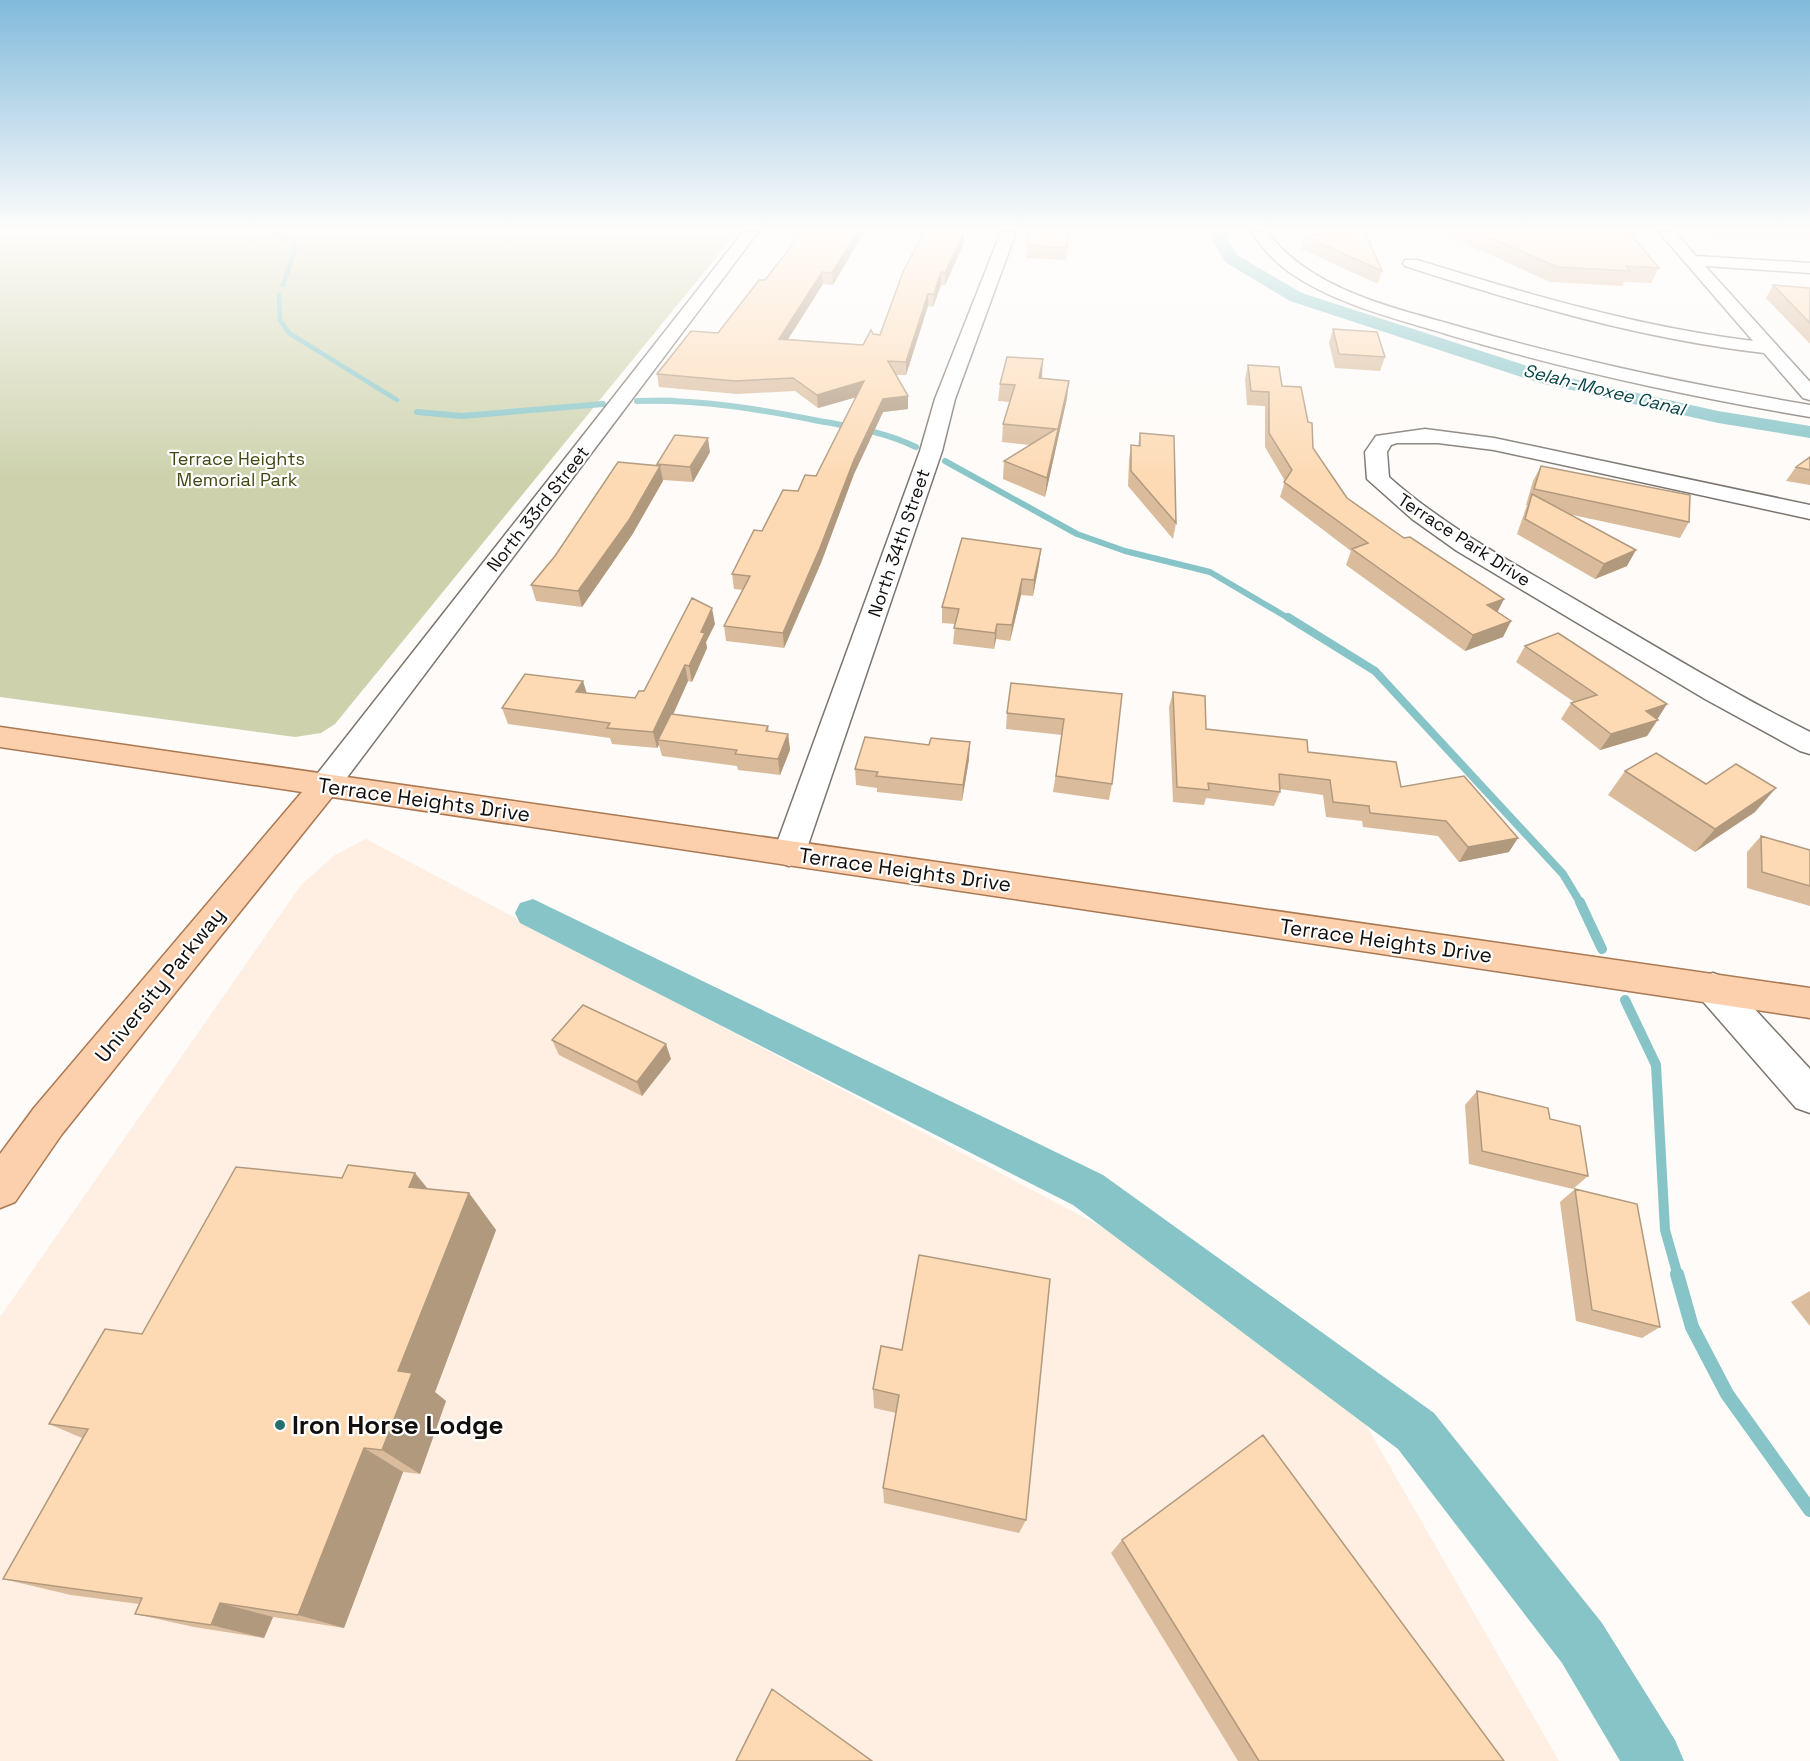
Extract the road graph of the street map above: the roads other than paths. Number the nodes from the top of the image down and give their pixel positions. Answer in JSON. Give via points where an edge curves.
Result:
{"nodes":[{"id":1,"x":688,"y":314,"type":"edge"},
{"id":2,"x":977,"y":314,"type":"edge"},
{"id":3,"x":1404,"y":314,"type":"edge"},
{"id":4,"x":1584,"y":314,"type":"edge"},
{"id":5,"x":1738,"y":314,"type":"edge"},
{"id":6,"x":1768,"y":348,"type":"junction"},
{"id":7,"x":1810,"y":394,"type":"edge"},
{"id":8,"x":1810,"y":411,"type":"edge"},
{"id":9,"x":1810,"y":512,"type":"edge"},
{"id":10,"x":0,"y":737,"type":"edge"},
{"id":11,"x":1810,"y":744,"type":"edge"},
{"id":12,"x":325,"y":785,"type":"junction"},
{"id":13,"x":789,"y":854,"type":"junction"},
{"id":14,"x":1713,"y":988,"type":"junction"},
{"id":15,"x":1810,"y":1003,"type":"edge"},
{"id":16,"x":1810,"y":1096,"type":"edge"},
{"id":17,"x":0,"y":1188,"type":"edge"}],
"edges":[{"from":1,"to":12,"type":"street","name":"North 33rd Street"},
{"from":2,"to":13,"type":"street","name":"North 34th Street"},
{"from":3,"to":8,"type":"street","via":[[1601,372]]},
{"from":4,"to":6,"type":"street","via":[[1723,344]]},
{"from":5,"to":6,"type":"street"},
{"from":6,"to":7,"type":"street"},
{"from":9,"to":11,"type":"street","name":"Terrace Park Drive","via":[[1505,447],[1418,433],[1383,440],[1376,452],[1378,479],[1466,545],[1750,714]]},
{"from":10,"to":12,"type":"main road","name":"Terrace Heights Drive"},
{"from":12,"to":13,"type":"main road","name":"Terrace Heights Drive"},
{"from":12,"to":17,"type":"main road","name":"University Parkway","via":[[48,1121]]},
{"from":13,"to":14,"type":"main road","name":"Terrace Heights Drive"},
{"from":14,"to":15,"type":"main road","name":"Terrace Heights Drive"},
{"from":14,"to":16,"type":"street"}]}
